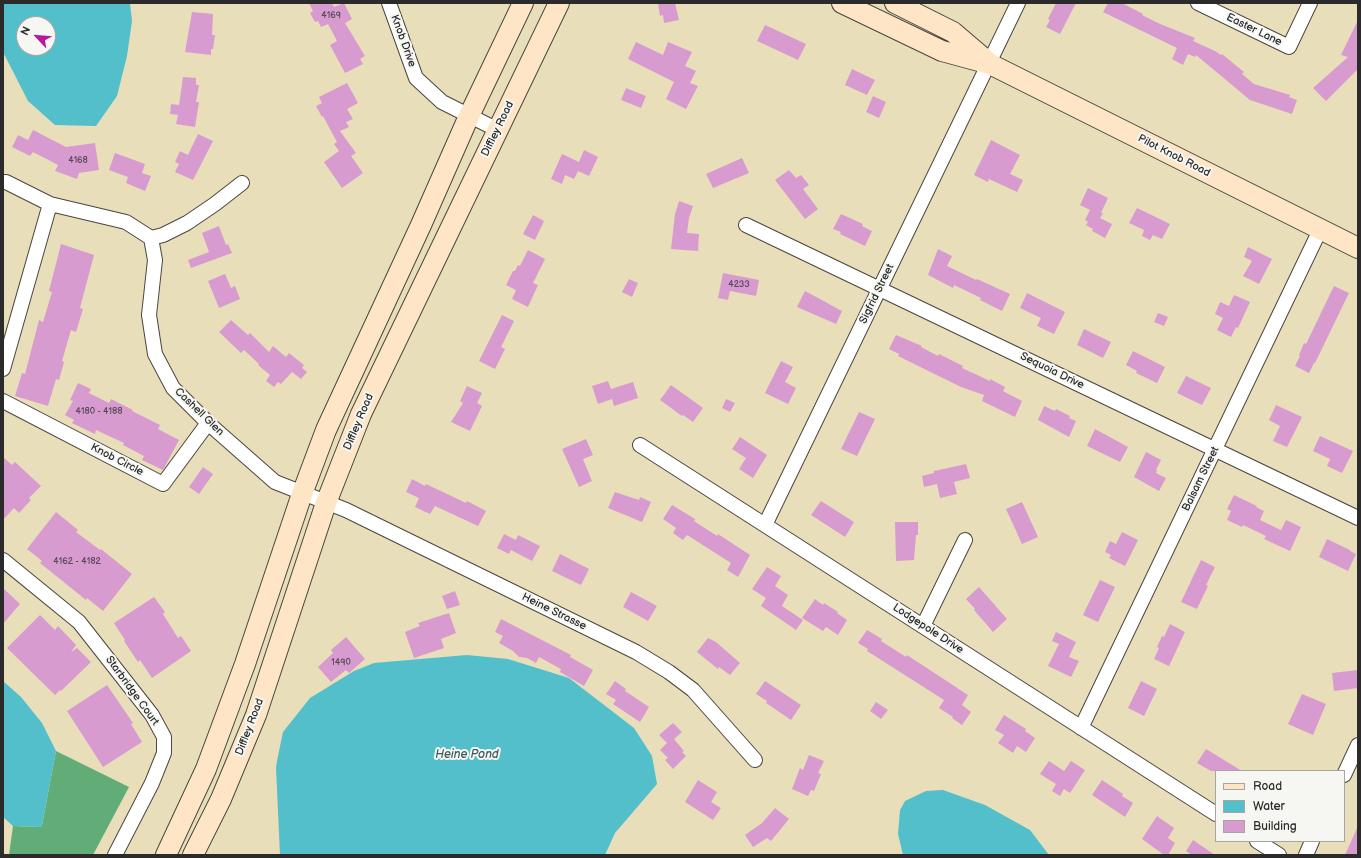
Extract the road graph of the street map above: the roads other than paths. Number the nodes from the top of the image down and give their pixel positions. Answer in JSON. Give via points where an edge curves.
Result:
{"nodes":[{"id":1,"x":389,"y":3,"type":"edge"},
{"id":2,"x":523,"y":3,"type":"edge"},
{"id":3,"x":559,"y":3,"type":"edge"},
{"id":4,"x":842,"y":3,"type":"edge"},
{"id":5,"x":895,"y":3,"type":"edge"},
{"id":6,"x":1018,"y":3,"type":"edge"},
{"id":7,"x":1198,"y":3,"type":"edge"},
{"id":8,"x":1310,"y":3,"type":"edge"},
{"id":9,"x":990,"y":64,"type":"junction"},
{"id":10,"x":469,"y":116,"type":"junction"},
{"id":11,"x":498,"y":130,"type":"junction"},
{"id":12,"x":3,"y":182,"type":"edge"},
{"id":13,"x":242,"y":183,"type":"dead end"},
{"id":14,"x":50,"y":204,"type":"junction"},
{"id":15,"x":746,"y":225,"type":"dead end"},
{"id":16,"x":1320,"y":230,"type":"junction"},
{"id":17,"x":150,"y":238,"type":"junction"},
{"id":18,"x":1358,"y":248,"type":"edge"},
{"id":19,"x":879,"y":289,"type":"junction"},
{"id":20,"x":3,"y":369,"type":"edge"},
{"id":21,"x":3,"y":401,"type":"edge"},
{"id":22,"x":208,"y":423,"type":"junction"},
{"id":23,"x":640,"y":445,"type":"dead end"},
{"id":24,"x":1216,"y":450,"type":"junction"},
{"id":25,"x":302,"y":494,"type":"junction"},
{"id":26,"x":326,"y":503,"type":"junction"},
{"id":27,"x":1358,"y":518,"type":"edge"},
{"id":28,"x":765,"y":525,"type":"junction"},
{"id":29,"x":965,"y":540,"type":"dead end"},
{"id":30,"x":3,"y":560,"type":"edge"},
{"id":31,"x":923,"y":626,"type":"junction"},
{"id":32,"x":1081,"y":728,"type":"junction"},
{"id":33,"x":1358,"y":745,"type":"edge"},
{"id":34,"x":755,"y":760,"type":"dead end"},
{"id":35,"x":1345,"y":773,"type":"edge"},
{"id":36,"x":1215,"y":813,"type":"edge"},
{"id":37,"x":1259,"y":842,"type":"edge"},
{"id":38,"x":1312,"y":842,"type":"edge"},
{"id":39,"x":115,"y":855,"type":"edge"},
{"id":40,"x":166,"y":855,"type":"edge"},
{"id":41,"x":193,"y":855,"type":"edge"},
{"id":42,"x":1279,"y":855,"type":"edge"},
{"id":43,"x":1306,"y":855,"type":"edge"}],
"edges":[{"from":1,"to":10,"type":"street","name":"Knob Drive","via":[[416,78],[442,102]]},
{"from":2,"to":10,"type":"main road"},
{"from":3,"to":11,"type":"main road","name":"Diffley Road"},
{"from":4,"to":9,"type":"main road","name":"Pilot Knob Road","via":[[942,51]]},
{"from":5,"to":9,"type":"main road","name":"Pilot Knob Road","via":[[953,32]]},
{"from":6,"to":9,"type":"street","name":"Sigfrid Street"},
{"from":7,"to":8,"type":"street","name":"Easter Lane","via":[[1289,47]]},
{"from":9,"to":16,"type":"main road","name":"Pilot Knob Road"},
{"from":9,"to":19,"type":"street","name":"Sigfrid Street"},
{"from":10,"to":11,"type":"street","name":"Knob Drive"},
{"from":10,"to":25,"type":"main road","via":[[422,225],[326,430]]},
{"from":11,"to":26,"type":"main road","name":"Diffley Road","via":[[361,414]]},
{"from":12,"to":14,"type":"street"},
{"from":13,"to":17,"type":"street","via":[[187,222],[163,235]]},
{"from":14,"to":17,"type":"street","via":[[126,222]]},
{"from":14,"to":20,"type":"street"},
{"from":15,"to":19,"type":"street","name":"Sequoia Drive"},
{"from":16,"to":18,"type":"main road","name":"Pilot Knob Road"},
{"from":16,"to":24,"type":"street","name":"Balsam Street"},
{"from":17,"to":22,"type":"street","name":"Cashell Glen","via":[[155,260],[149,316],[155,354],[173,388]]},
{"from":19,"to":24,"type":"street","name":"Sequoia Drive"},
{"from":19,"to":28,"type":"street","name":"Sigfrid Street"},
{"from":21,"to":22,"type":"street","name":"Knob Circle","via":[[163,484]]},
{"from":22,"to":25,"type":"street","name":"Cashell Glen","via":[[275,482]]},
{"from":23,"to":28,"type":"street","name":"Lodgepole Drive"},
{"from":24,"to":27,"type":"street","name":"Sequoia Drive"},
{"from":24,"to":32,"type":"street","name":"Balsam Street"},
{"from":25,"to":26,"type":"street","name":"Cashell Glen"},
{"from":25,"to":40,"type":"main road","via":[[214,748]]},
{"from":26,"to":34,"type":"street","name":"Heine Strasse","via":[[346,510],[636,652],[693,690]]},
{"from":26,"to":41,"type":"main road","name":"Diffley Road","via":[[256,715]]},
{"from":28,"to":31,"type":"street","name":"Lodgepole Drive"},
{"from":29,"to":31,"type":"street"},
{"from":30,"to":39,"type":"street","name":"Starbridge Court","via":[[80,622],[152,715],[164,737],[164,753],[152,783]]},
{"from":31,"to":32,"type":"street","name":"Lodgepole Drive"},
{"from":32,"to":36,"type":"street","name":"Lodgepole Drive"},
{"from":33,"to":35,"type":"street"},
{"from":37,"to":42,"type":"street"},
{"from":38,"to":43,"type":"street"}]}
